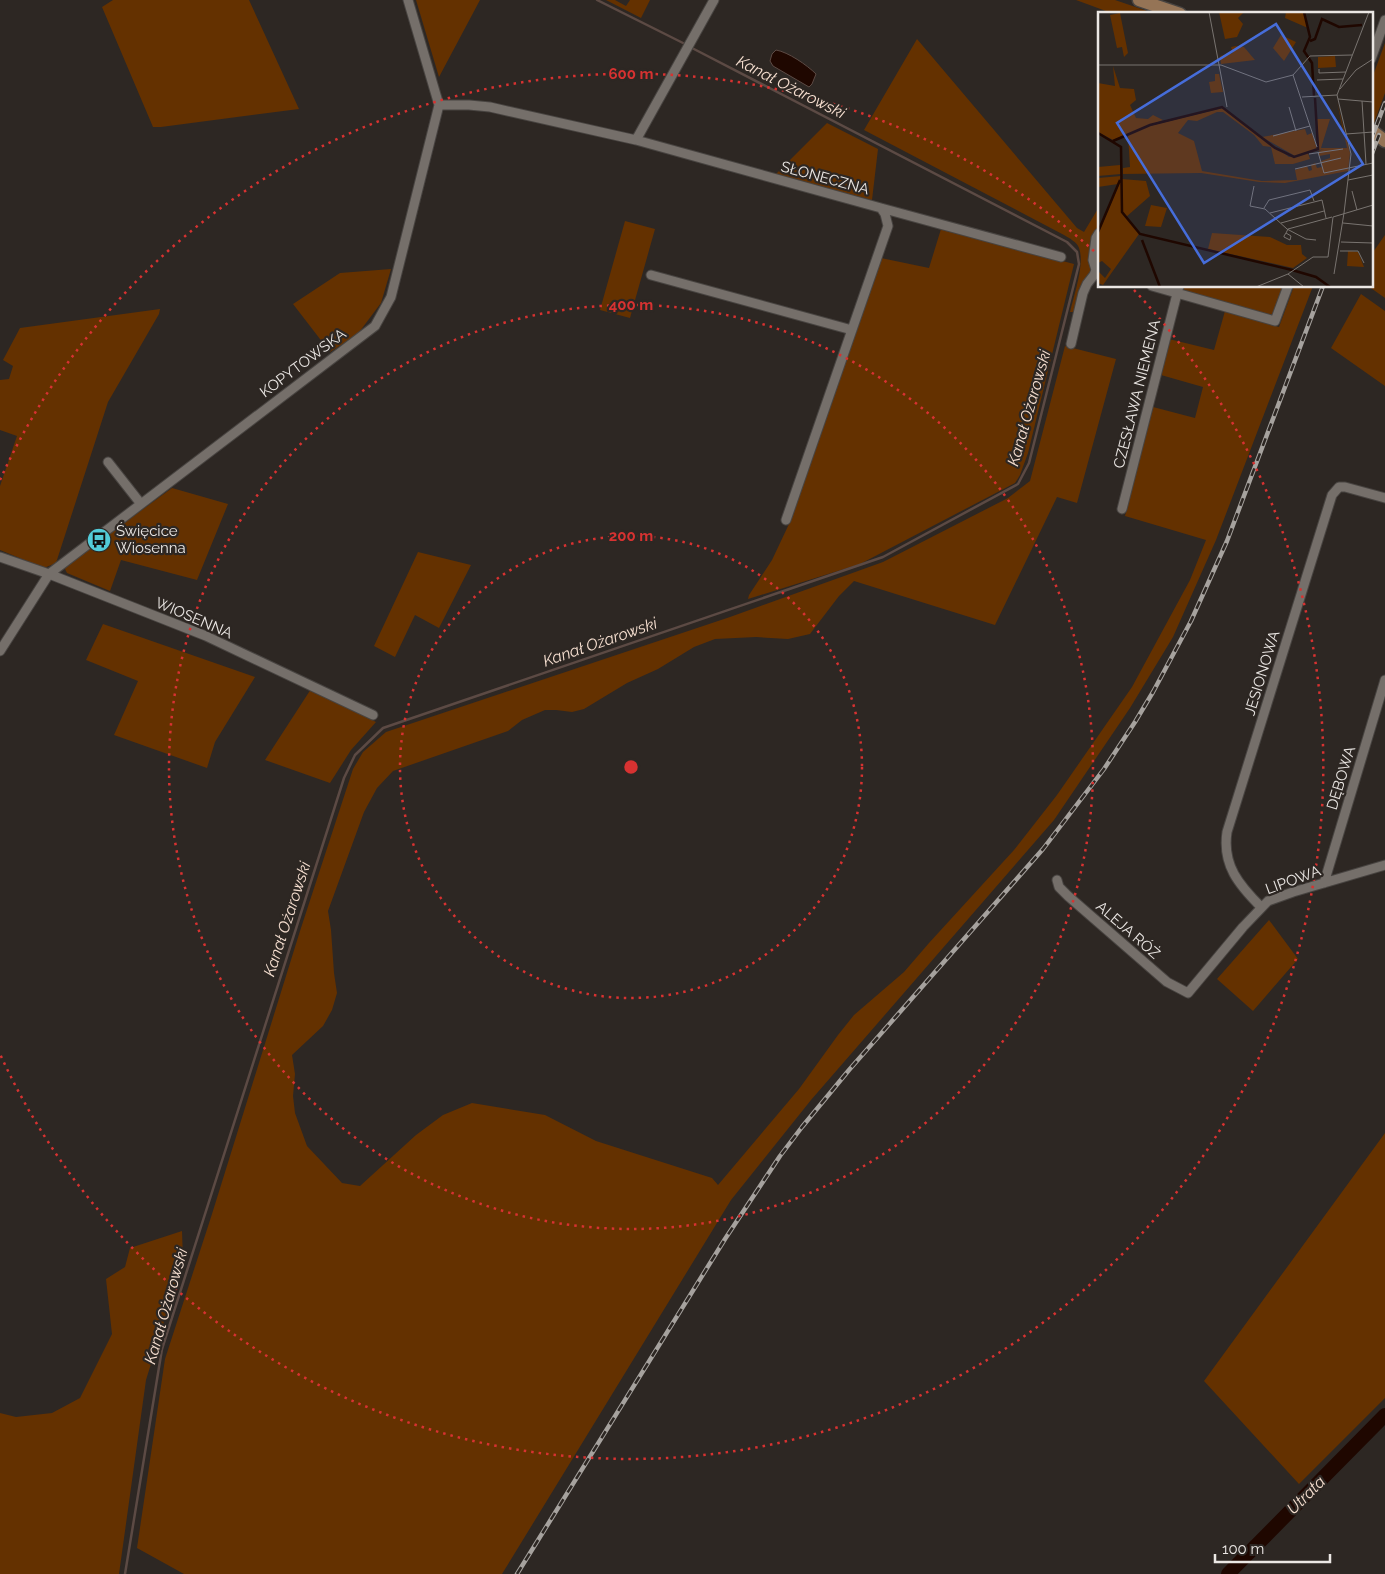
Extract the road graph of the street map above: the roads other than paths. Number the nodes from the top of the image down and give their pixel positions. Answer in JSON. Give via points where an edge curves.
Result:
{"nodes":[{"id":1,"x":408,"y":0,"type":"edge"},
{"id":2,"x":714,"y":0,"type":"edge"},
{"id":3,"x":1139,"y":0,"type":"edge"},
{"id":4,"x":1174,"y":12,"type":"edge"},
{"id":5,"x":1385,"y":20,"type":"edge"},
{"id":6,"x":1372,"y":56,"type":"edge"},
{"id":7,"x":439,"y":105,"type":"junction"},
{"id":8,"x":1373,"y":131,"type":"edge"},
{"id":9,"x":636,"y":140,"type":"junction"},
{"id":10,"x":1385,"y":141,"type":"edge"},
{"id":11,"x":881,"y":208,"type":"junction"},
{"id":12,"x":1098,"y":235,"type":"edge"},
{"id":13,"x":1062,"y":256,"type":"dead end"},
{"id":14,"x":1097,"y":270,"type":"edge"},
{"id":15,"x":651,"y":275,"type":"dead end"},
{"id":16,"x":1165,"y":288,"type":"edge"},
{"id":17,"x":1287,"y":288,"type":"edge"},
{"id":18,"x":1178,"y":290,"type":"edge"},
{"id":19,"x":852,"y":330,"type":"junction"},
{"id":20,"x":1071,"y":344,"type":"dead end"},
{"id":21,"x":108,"y":462,"type":"dead end"},
{"id":22,"x":1385,"y":498,"type":"edge"},
{"id":23,"x":141,"y":504,"type":"junction"},
{"id":24,"x":1122,"y":509,"type":"dead end"},
{"id":25,"x":786,"y":520,"type":"dead end"},
{"id":26,"x":0,"y":557,"type":"edge"},
{"id":27,"x":50,"y":574,"type":"junction"},
{"id":28,"x":0,"y":651,"type":"edge"},
{"id":29,"x":1385,"y":680,"type":"edge"},
{"id":30,"x":373,"y":715,"type":"dead end"},
{"id":31,"x":1385,"y":865,"type":"edge"},
{"id":32,"x":1057,"y":880,"type":"dead end"},
{"id":33,"x":1324,"y":883,"type":"junction"},
{"id":34,"x":1261,"y":907,"type":"junction"},
{"id":35,"x":1188,"y":993,"type":"joint"}],
"edges":[{"from":1,"to":7,"type":"street"},
{"from":2,"to":9,"type":"street"},
{"from":3,"to":4,"type":"main road"},
{"from":5,"to":6,"type":"street"},
{"from":7,"to":9,"type":"street","name":"SŁONECZNA","via":[[490,108]]},
{"from":7,"to":23,"type":"street","name":"KOPYTOWSKA","via":[[391,297],[375,326]]},
{"from":8,"to":10,"type":"main road"},
{"from":9,"to":11,"type":"street","name":"SŁONECZNA"},
{"from":11,"to":13,"type":"street"},
{"from":11,"to":19,"type":"street","name":"SŁONECZNA","via":[[888,226]]},
{"from":12,"to":14,"type":"street","via":[[1093,260]]},
{"from":14,"to":20,"type":"street","via":[[1083,293]]},
{"from":15,"to":19,"type":"street"},
{"from":16,"to":18,"type":"street"},
{"from":17,"to":18,"type":"street","via":[[1275,321]]},
{"from":18,"to":24,"type":"street","name":"CZESŁAWA NIEMENA"},
{"from":19,"to":25,"type":"street","name":"SŁONECZNA"},
{"from":21,"to":23,"type":"street"},
{"from":22,"to":34,"type":"street","name":"JESIONOWA","via":[[1346,486],[1339,487],[1332,495],[1227,832],[1226,854],[1230,865],[1247,894]]},
{"from":23,"to":27,"type":"street","name":"KOPYTOWSKA"},
{"from":26,"to":27,"type":"street","name":"WIOSENNA"},
{"from":27,"to":28,"type":"street","name":"KOPYTOWSKA"},
{"from":27,"to":30,"type":"street","name":"WIOSENNA","via":[[206,636]]},
{"from":29,"to":33,"type":"street","name":"DĘBOWA"},
{"from":31,"to":33,"type":"street","name":"LIPOWA"},
{"from":32,"to":35,"type":"street","name":"ALEJA RÓŻ","via":[[1068,896],[1167,982]]},
{"from":33,"to":34,"type":"street","name":"LIPOWA"},
{"from":34,"to":35,"type":"street","name":"LIPOWA"}]}
